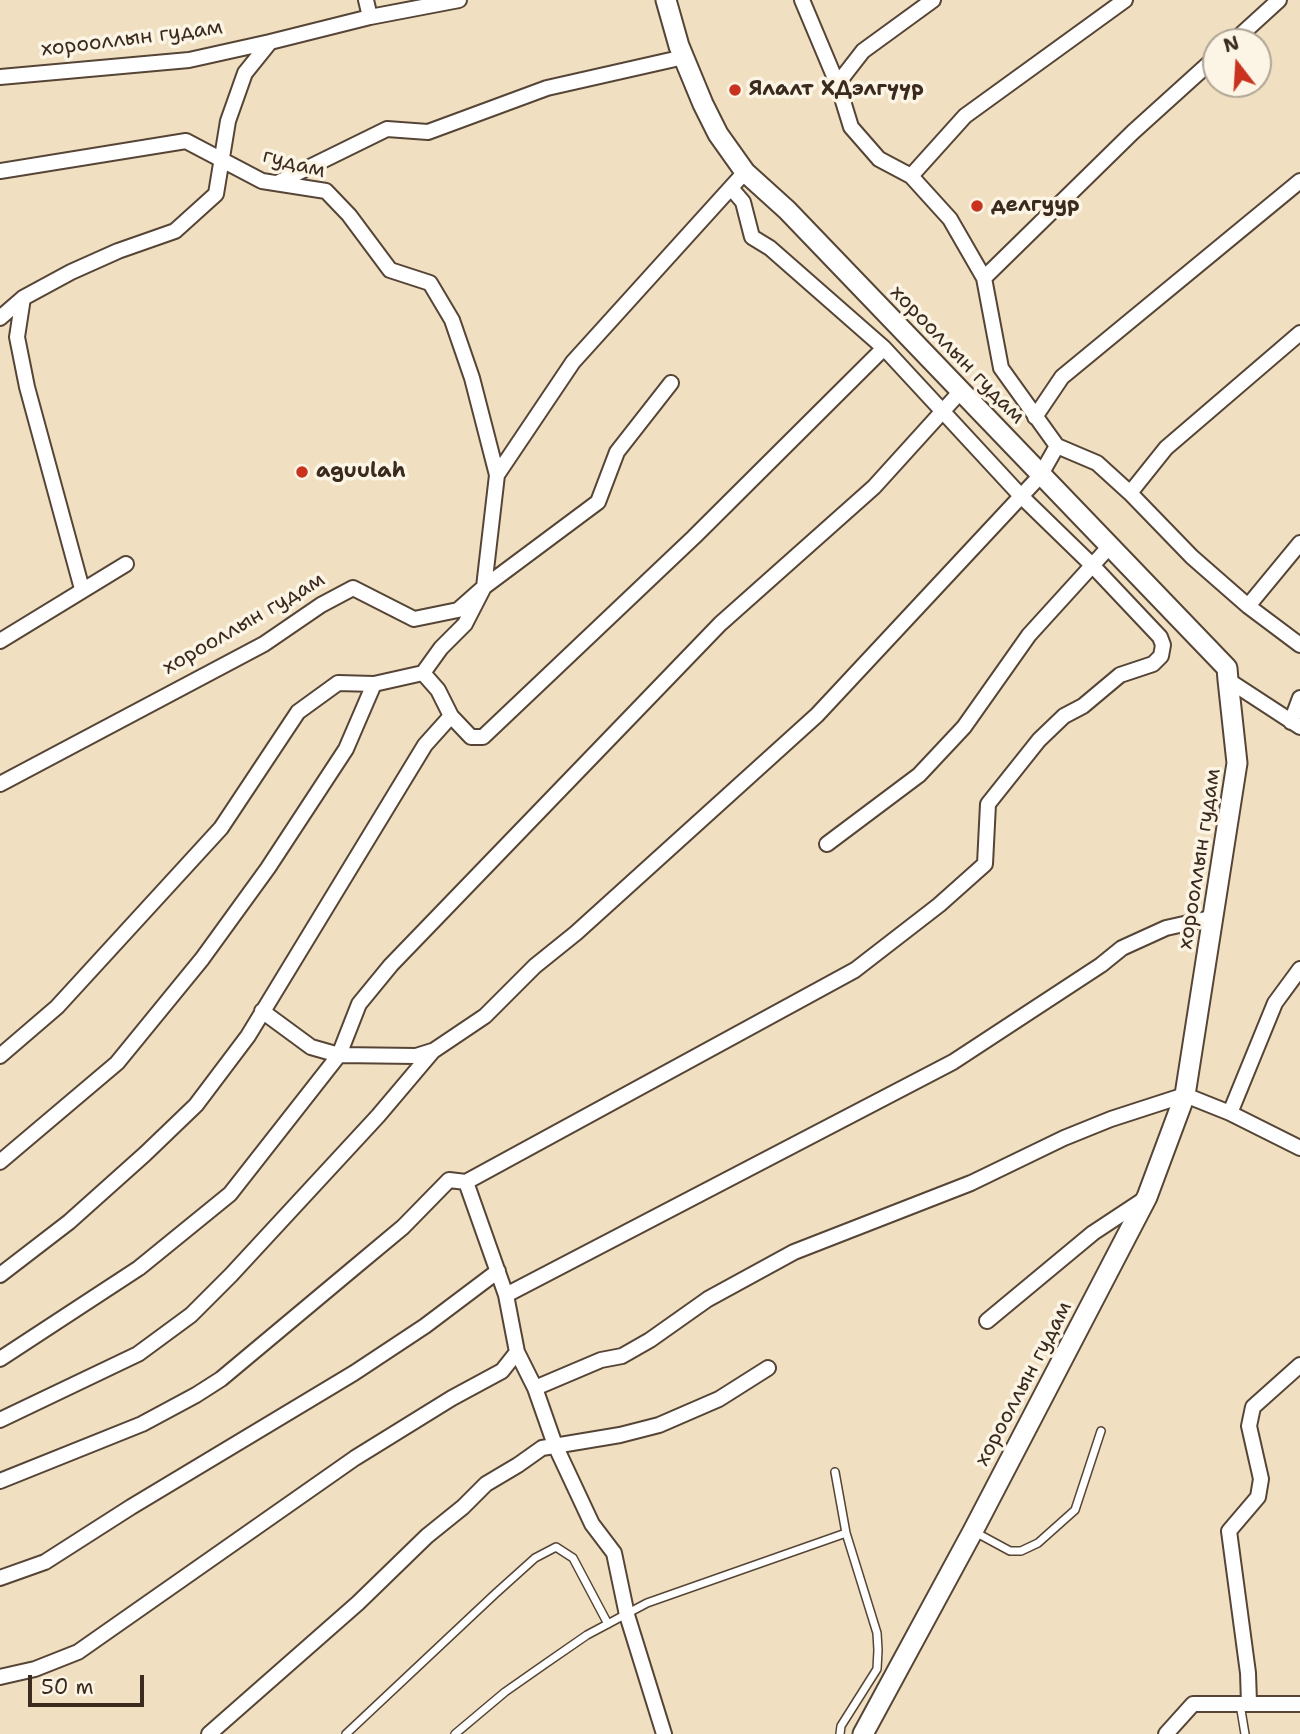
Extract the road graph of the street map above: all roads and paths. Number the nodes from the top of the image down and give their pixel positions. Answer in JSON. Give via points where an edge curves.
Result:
{"nodes":[{"id":1,"x":366,"y":0,"type":"edge"},
{"id":2,"x":459,"y":0,"type":"edge"},
{"id":3,"x":667,"y":0,"type":"edge"},
{"id":4,"x":802,"y":0,"type":"edge"},
{"id":5,"x":933,"y":0,"type":"edge"},
{"id":6,"x":1125,"y":0,"type":"edge"},
{"id":7,"x":1279,"y":0,"type":"edge"},
{"id":8,"x":370,"y":17,"type":"junction"},
{"id":9,"x":1248,"y":28,"type":"edge"},
{"id":10,"x":270,"y":42,"type":"junction"},
{"id":11,"x":684,"y":57,"type":"junction"},
{"id":12,"x":1202,"y":70,"type":"edge"},
{"id":13,"x":0,"y":77,"type":"edge"},
{"id":14,"x":839,"y":88,"type":"junction"},
{"id":15,"x":223,"y":160,"type":"junction"},
{"id":16,"x":0,"y":171,"type":"edge"},
{"id":17,"x":745,"y":172,"type":"junction"},
{"id":18,"x":911,"y":176,"type":"junction"},
{"id":19,"x":1300,"y":181,"type":"edge"},
{"id":20,"x":277,"y":183,"type":"junction"},
{"id":21,"x":731,"y":187,"type":"junction"},
{"id":22,"x":984,"y":278,"type":"junction"},
{"id":23,"x":23,"y":298,"type":"junction"},
{"id":24,"x":0,"y":318,"type":"edge"},
{"id":25,"x":1300,"y":333,"type":"edge"},
{"id":26,"x":884,"y":348,"type":"junction"},
{"id":27,"x":671,"y":383,"type":"dead end"},
{"id":28,"x":961,"y":391,"type":"junction"},
{"id":29,"x":943,"y":410,"type":"junction"},
{"id":30,"x":1035,"y":417,"type":"junction"},
{"id":31,"x":1057,"y":446,"type":"junction"},
{"id":32,"x":497,"y":475,"type":"junction"},
{"id":33,"x":1040,"y":476,"type":"junction"},
{"id":34,"x":1130,"y":493,"type":"junction"},
{"id":35,"x":1021,"y":496,"type":"junction"},
{"id":36,"x":1300,"y":542,"type":"edge"},
{"id":37,"x":1109,"y":547,"type":"junction"},
{"id":38,"x":125,"y":564,"type":"dead end"},
{"id":39,"x":1092,"y":565,"type":"junction"},
{"id":40,"x":484,"y":587,"type":"junction"},
{"id":41,"x":82,"y":589,"type":"junction"},
{"id":42,"x":1248,"y":606,"type":"junction"},
{"id":43,"x":0,"y":642,"type":"edge"},
{"id":44,"x":1300,"y":645,"type":"edge"},
{"id":45,"x":423,"y":673,"type":"junction"},
{"id":46,"x":1228,"y":680,"type":"junction"},
{"id":47,"x":373,"y":684,"type":"junction"},
{"id":48,"x":1300,"y":698,"type":"edge"},
{"id":49,"x":450,"y":716,"type":"junction"},
{"id":50,"x":1296,"y":725,"type":"edge"},
{"id":51,"x":0,"y":784,"type":"edge"},
{"id":52,"x":827,"y":844,"type":"dead end"},
{"id":53,"x":1214,"y":917,"type":"junction"},
{"id":54,"x":1300,"y":969,"type":"edge"},
{"id":55,"x":262,"y":1011,"type":"junction"},
{"id":56,"x":433,"y":1051,"type":"junction"},
{"id":57,"x":339,"y":1055,"type":"junction"},
{"id":58,"x":0,"y":1056,"type":"edge"},
{"id":59,"x":1185,"y":1095,"type":"junction"},
{"id":60,"x":1230,"y":1113,"type":"junction"},
{"id":61,"x":1300,"y":1148,"type":"edge"},
{"id":62,"x":0,"y":1162,"type":"edge"},
{"id":63,"x":466,"y":1182,"type":"junction"},
{"id":64,"x":1147,"y":1197,"type":"junction"},
{"id":65,"x":498,"y":1271,"type":"junction"},
{"id":66,"x":0,"y":1275,"type":"edge"},
{"id":67,"x":506,"y":1295,"type":"junction"},
{"id":68,"x":986,"y":1321,"type":"dead end"},
{"id":69,"x":517,"y":1352,"type":"junction"},
{"id":70,"x":0,"y":1359,"type":"edge"},
{"id":71,"x":1300,"y":1365,"type":"edge"},
{"id":72,"x":768,"y":1368,"type":"dead end"},
{"id":73,"x":535,"y":1388,"type":"junction"},
{"id":74,"x":0,"y":1420,"type":"edge"},
{"id":75,"x":1101,"y":1431,"type":"dead end"},
{"id":76,"x":555,"y":1445,"type":"junction"},
{"id":77,"x":835,"y":1472,"type":"dead end"},
{"id":78,"x":0,"y":1481,"type":"edge"},
{"id":79,"x":973,"y":1531,"type":"junction"},
{"id":80,"x":846,"y":1533,"type":"junction"},
{"id":81,"x":0,"y":1578,"type":"edge"},
{"id":82,"x":627,"y":1615,"type":"junction"},
{"id":83,"x":608,"y":1624,"type":"junction"},
{"id":84,"x":0,"y":1677,"type":"edge"},
{"id":85,"x":1244,"y":1703,"type":"junction"},
{"id":86,"x":1300,"y":1704,"type":"edge"},
{"id":87,"x":209,"y":1734,"type":"edge"},
{"id":88,"x":346,"y":1734,"type":"edge"},
{"id":89,"x":456,"y":1734,"type":"edge"},
{"id":90,"x":664,"y":1734,"type":"edge"},
{"id":91,"x":840,"y":1734,"type":"edge"},
{"id":92,"x":863,"y":1734,"type":"edge"},
{"id":93,"x":1166,"y":1734,"type":"edge"},
{"id":94,"x":1245,"y":1734,"type":"edge"}],
"edges":[{"from":1,"to":8,"type":"street"},
{"from":2,"to":8,"type":"street","name":"хорооллын гудам"},
{"from":3,"to":11,"type":"main road","name":"хорооллын гудам"},
{"from":4,"to":14,"type":"street"},
{"from":5,"to":14,"type":"street","via":[[863,51]]},
{"from":6,"to":18,"type":"street","via":[[965,116]]},
{"from":7,"to":9,"type":"street"},
{"from":8,"to":10,"type":"street","name":"хорооллын гудам"},
{"from":10,"to":13,"type":"street","name":"хорооллын гудам","via":[[189,60]]},
{"from":10,"to":15,"type":"street","via":[[245,73],[228,121]]},
{"from":11,"to":17,"type":"main road","name":"хорооллын гудам","via":[[718,134]]},
{"from":11,"to":20,"type":"street","via":[[547,88],[428,132],[387,129]]},
{"from":12,"to":22,"type":"street"},
{"from":14,"to":18,"type":"street","via":[[851,127],[880,159]]},
{"from":15,"to":16,"type":"street","name":"гудам","via":[[186,141]]},
{"from":15,"to":20,"type":"street","name":"гудам","via":[[262,181]]},
{"from":15,"to":23,"type":"street","via":[[216,194],[175,231],[94,261]]},
{"from":17,"to":21,"type":"street"},
{"from":17,"to":28,"type":"main road","name":"хорооллын гудам"},
{"from":18,"to":22,"type":"street","via":[[950,219]]},
{"from":19,"to":30,"type":"street","via":[[1062,377]]},
{"from":20,"to":32,"type":"street","name":"гудам","via":[[326,191],[390,270],[429,283],[452,320]]},
{"from":21,"to":26,"type":"street","via":[[743,202],[752,237]]},
{"from":21,"to":32,"type":"street","via":[[573,362]]},
{"from":22,"to":30,"type":"street","via":[[1001,368]]},
{"from":23,"to":24,"type":"street"},
{"from":23,"to":41,"type":"street","via":[[18,337],[27,387]]},
{"from":25,"to":34,"type":"street","via":[[1166,448]]},
{"from":26,"to":29,"type":"street"},
{"from":26,"to":49,"type":"street","via":[[483,737],[471,737]]},
{"from":27,"to":40,"type":"street","name":"хорооллын гудам","via":[[617,452],[598,502]]},
{"from":28,"to":29,"type":"street"},
{"from":28,"to":33,"type":"main road","name":"хорооллын гудам"},
{"from":29,"to":35,"type":"street"},
{"from":29,"to":57,"type":"street","via":[[874,487],[719,624],[391,964],[359,1004]]},
{"from":30,"to":31,"type":"street"},
{"from":31,"to":33,"type":"street"},
{"from":31,"to":34,"type":"street","via":[[1097,463]]},
{"from":32,"to":40,"type":"street"},
{"from":33,"to":35,"type":"street"},
{"from":33,"to":37,"type":"main road","name":"хорооллын гудам"},
{"from":34,"to":42,"type":"street"},
{"from":35,"to":39,"type":"street"},
{"from":35,"to":56,"type":"street","via":[[817,715],[485,1016]]},
{"from":36,"to":42,"type":"street"},
{"from":37,"to":39,"type":"street"},
{"from":37,"to":46,"type":"main road","name":"хорооллын гудам","via":[[1227,668]]},
{"from":38,"to":41,"type":"street"},
{"from":39,"to":52,"type":"street","via":[[1029,635],[964,727],[919,775]]},
{"from":39,"to":63,"type":"street","via":[[1160,637],[1161,656],[1153,664],[1120,675],[1039,740],[988,804],[985,864],[855,970]]},
{"from":40,"to":45,"type":"street","via":[[465,624]]},
{"from":40,"to":51,"type":"street","name":"хорооллын гудам","via":[[458,610],[414,619],[353,588],[264,644]]},
{"from":41,"to":43,"type":"street"},
{"from":42,"to":44,"type":"street"},
{"from":45,"to":47,"type":"street"},
{"from":45,"to":49,"type":"street","via":[[438,690]]},
{"from":46,"to":50,"type":"street"},
{"from":46,"to":53,"type":"main road","name":"хорооллын гудам","via":[[1237,763]]},
{"from":47,"to":58,"type":"street","via":[[338,683],[298,712],[220,828],[57,1007]]},
{"from":47,"to":62,"type":"street","via":[[345,749],[202,959],[117,1063]]},
{"from":48,"to":50,"type":"street"},
{"from":49,"to":55,"type":"street","via":[[425,745]]},
{"from":53,"to":59,"type":"main road","name":"хорооллын гудам"},
{"from":53,"to":67,"type":"street","via":[[1166,928],[1122,948],[953,1062]]},
{"from":54,"to":60,"type":"street","via":[[1275,1003]]},
{"from":55,"to":57,"type":"street","via":[[310,1047]]},
{"from":55,"to":66,"type":"street","via":[[196,1105],[69,1222]]},
{"from":56,"to":57,"type":"street","via":[[416,1056]]},
{"from":56,"to":74,"type":"street","via":[[191,1315],[138,1354]]},
{"from":57,"to":70,"type":"street","via":[[230,1194],[139,1268]]},
{"from":59,"to":60,"type":"street"},
{"from":59,"to":64,"type":"main road","name":"хорооллын гудам"},
{"from":59,"to":73,"type":"street","via":[[1111,1119],[971,1183],[794,1252],[708,1299],[622,1356]]},
{"from":60,"to":61,"type":"street"},
{"from":63,"to":65,"type":"street"},
{"from":63,"to":78,"type":"street","via":[[449,1180],[403,1227],[221,1379],[132,1429]]},
{"from":64,"to":68,"type":"street","via":[[1093,1233]]},
{"from":64,"to":79,"type":"main road","name":"хорооллын гудам"},
{"from":65,"to":67,"type":"street"},
{"from":65,"to":81,"type":"street","via":[[354,1373],[45,1562]]},
{"from":67,"to":69,"type":"street"},
{"from":69,"to":73,"type":"street"},
{"from":69,"to":84,"type":"street","via":[[502,1371],[355,1458],[78,1652]]},
{"from":71,"to":85,"type":"street","via":[[1253,1407],[1249,1426],[1261,1479],[1258,1497],[1229,1531],[1248,1673]]},
{"from":72,"to":76,"type":"street","via":[[719,1399],[659,1425]]},
{"from":73,"to":76,"type":"street"},
{"from":75,"to":79,"type":"lane","via":[[1075,1510],[1038,1543],[1010,1551]]},
{"from":76,"to":82,"type":"street","via":[[592,1524],[614,1553]]},
{"from":76,"to":87,"type":"street","via":[[542,1448],[486,1484]]},
{"from":77,"to":80,"type":"lane"},
{"from":79,"to":92,"type":"main road","name":"хорооллын гудам"},
{"from":80,"to":82,"type":"lane","via":[[647,1603]]},
{"from":80,"to":91,"type":"lane","via":[[877,1633],[878,1650],[877,1669]]},
{"from":82,"to":83,"type":"lane"},
{"from":82,"to":90,"type":"street"},
{"from":83,"to":88,"type":"lane","via":[[573,1558],[556,1547],[535,1558]]},
{"from":83,"to":89,"type":"lane","via":[[505,1692]]},
{"from":85,"to":86,"type":"street"},
{"from":85,"to":93,"type":"street","via":[[1193,1704]]},
{"from":85,"to":94,"type":"lane"}]}
